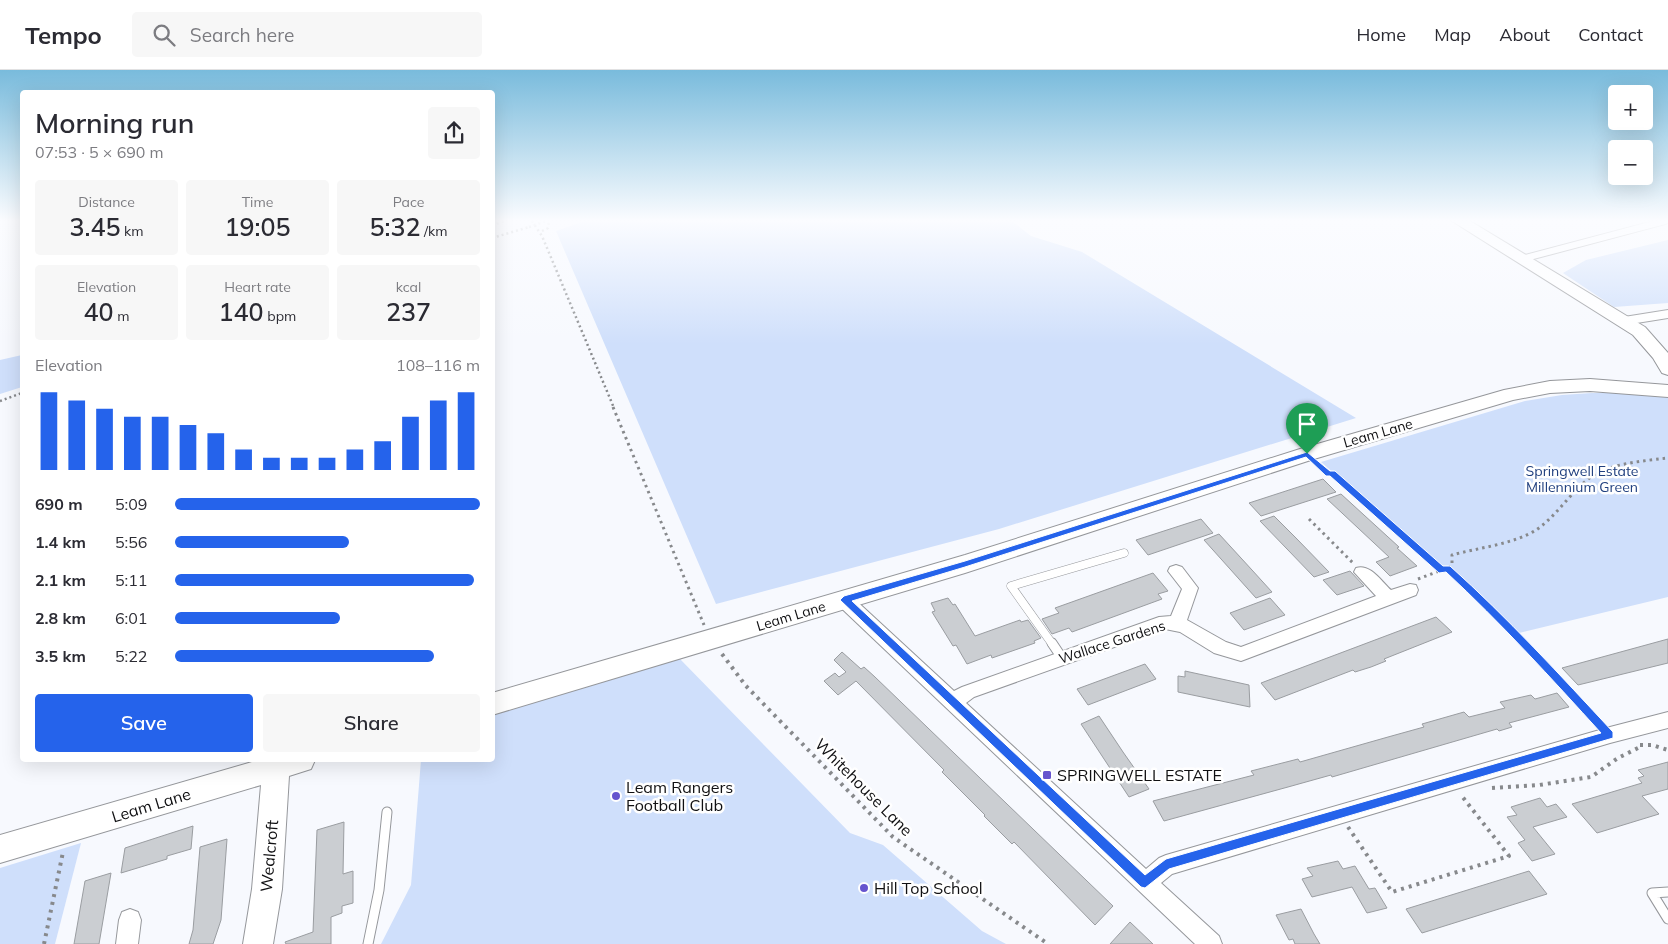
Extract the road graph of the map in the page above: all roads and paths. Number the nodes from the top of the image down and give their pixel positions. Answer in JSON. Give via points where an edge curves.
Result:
{"nodes":[{"id":1,"x":550,"y":262,"type":"edge"},
{"id":2,"x":1527,"y":262,"type":"edge"},
{"id":3,"x":1668,"y":314,"type":"edge"},
{"id":4,"x":1624,"y":321,"type":"junction"},
{"id":5,"x":1668,"y":369,"type":"edge"},
{"id":6,"x":1668,"y":391,"type":"edge"},
{"id":7,"x":20,"y":394,"type":"edge"},
{"id":8,"x":0,"y":401,"type":"edge"},
{"id":9,"x":1307,"y":454,"type":"junction"},
{"id":10,"x":1668,"y":458,"type":"edge"},
{"id":11,"x":1309,"y":519,"type":"dead end"},
{"id":12,"x":1124,"y":553,"type":"dead end"},
{"id":13,"x":1447,"y":569,"type":"junction"},
{"id":14,"x":1176,"y":570,"type":"dead end"},
{"id":15,"x":1442,"y":570,"type":"junction"},
{"id":16,"x":1362,"y":572,"type":"joint"},
{"id":17,"x":1410,"y":590,"type":"joint"},
{"id":18,"x":1388,"y":598,"type":"junction"},
{"id":19,"x":844,"y":600,"type":"junction"},
{"id":20,"x":1178,"y":623,"type":"junction"},
{"id":21,"x":710,"y":640,"type":"junction"},
{"id":22,"x":1062,"y":658,"type":"junction"},
{"id":23,"x":952,"y":702,"type":"junction"},
{"id":24,"x":495,"y":703,"type":"edge"},
{"id":25,"x":1668,"y":720,"type":"edge"},
{"id":26,"x":1610,"y":735,"type":"junction"},
{"id":27,"x":1642,"y":746,"type":"dead end"},
{"id":28,"x":289,"y":764,"type":"edge"},
{"id":29,"x":1450,"y":782,"type":"junction"},
{"id":30,"x":1482,"y":791,"type":"dead end"},
{"id":31,"x":1472,"y":794,"type":"dead end"},
{"id":32,"x":1463,"y":797,"type":"junction"},
{"id":33,"x":387,"y":812,"type":"dead end"},
{"id":34,"x":1339,"y":814,"type":"junction"},
{"id":35,"x":68,"y":829,"type":"junction"},
{"id":36,"x":0,"y":849,"type":"edge"},
{"id":37,"x":1145,"y":883,"type":"junction"},
{"id":38,"x":1668,"y":892,"type":"edge"},
{"id":39,"x":1668,"y":919,"type":"edge"},
{"id":40,"x":130,"y":920,"type":"dead end"},
{"id":41,"x":44,"y":944,"type":"edge"},
{"id":42,"x":127,"y":944,"type":"edge"},
{"id":43,"x":258,"y":944,"type":"edge"},
{"id":44,"x":368,"y":944,"type":"edge"},
{"id":45,"x":1048,"y":944,"type":"edge"},
{"id":46,"x":1211,"y":944,"type":"edge"}],
"edges":[{"from":1,"to":21,"type":"path","name":"Whitehouse Lane"},
{"from":2,"to":4,"type":"main road"},
{"from":3,"to":4,"type":"street"},
{"from":4,"to":5,"type":"main road","via":[[1648,341]]},
{"from":6,"to":9,"type":"main road","name":"Leam Lane","via":[[1587,385],[1526,390]]},
{"from":7,"to":8,"type":"path"},
{"from":9,"to":15,"type":"path"},
{"from":9,"to":19,"type":"main road","name":"Leam Lane"},
{"from":10,"to":13,"type":"path","via":[[1627,464],[1596,474],[1535,530],[1452,555],[1452,565]]},
{"from":11,"to":16,"type":"path"},
{"from":12,"to":22,"type":"lane","via":[[1011,586]]},
{"from":13,"to":15,"type":"path"},
{"from":13,"to":26,"type":"path","via":[[1514,631]]},
{"from":14,"to":20,"type":"street","via":[[1190,588]]},
{"from":15,"to":17,"type":"path","via":[[1406,583]]},
{"from":16,"to":18,"type":"street"},
{"from":17,"to":18,"type":"street","name":"Wallace Gardens"},
{"from":18,"to":20,"type":"street","name":"Wallace Gardens","via":[[1241,654],[1227,652]]},
{"from":19,"to":21,"type":"main road","name":"Leam Lane"},
{"from":19,"to":23,"type":"street"},
{"from":20,"to":22,"type":"street","name":"Wallace Gardens","via":[[1165,622]]},
{"from":21,"to":24,"type":"main road","name":"Leam Lane"},
{"from":21,"to":45,"type":"path","name":"Whitehouse Lane","via":[[746,686],[893,838]]},
{"from":22,"to":23,"type":"street","name":"Wallace Gardens","via":[[968,692]]},
{"from":23,"to":37,"type":"street"},
{"from":25,"to":26,"type":"street"},
{"from":26,"to":29,"type":"street"},
{"from":27,"to":30,"type":"path","via":[[1591,777]]},
{"from":28,"to":35,"type":"main road","name":"Leam Lane"},
{"from":28,"to":43,"type":"main road","name":"Wealcroft"},
{"from":29,"to":32,"type":"path"},
{"from":29,"to":34,"type":"street"},
{"from":31,"to":32,"type":"path"},
{"from":32,"to":34,"type":"path","via":[[1509,856],[1392,892]]},
{"from":33,"to":44,"type":"lane","via":[[379,890]]},
{"from":34,"to":37,"type":"street","via":[[1166,865]]},
{"from":35,"to":36,"type":"main road","name":"Leam Lane"},
{"from":35,"to":41,"type":"path"},
{"from":37,"to":46,"type":"street"},
{"from":38,"to":39,"type":"lane","via":[[1652,893]]},
{"from":40,"to":42,"type":"street"}]}
